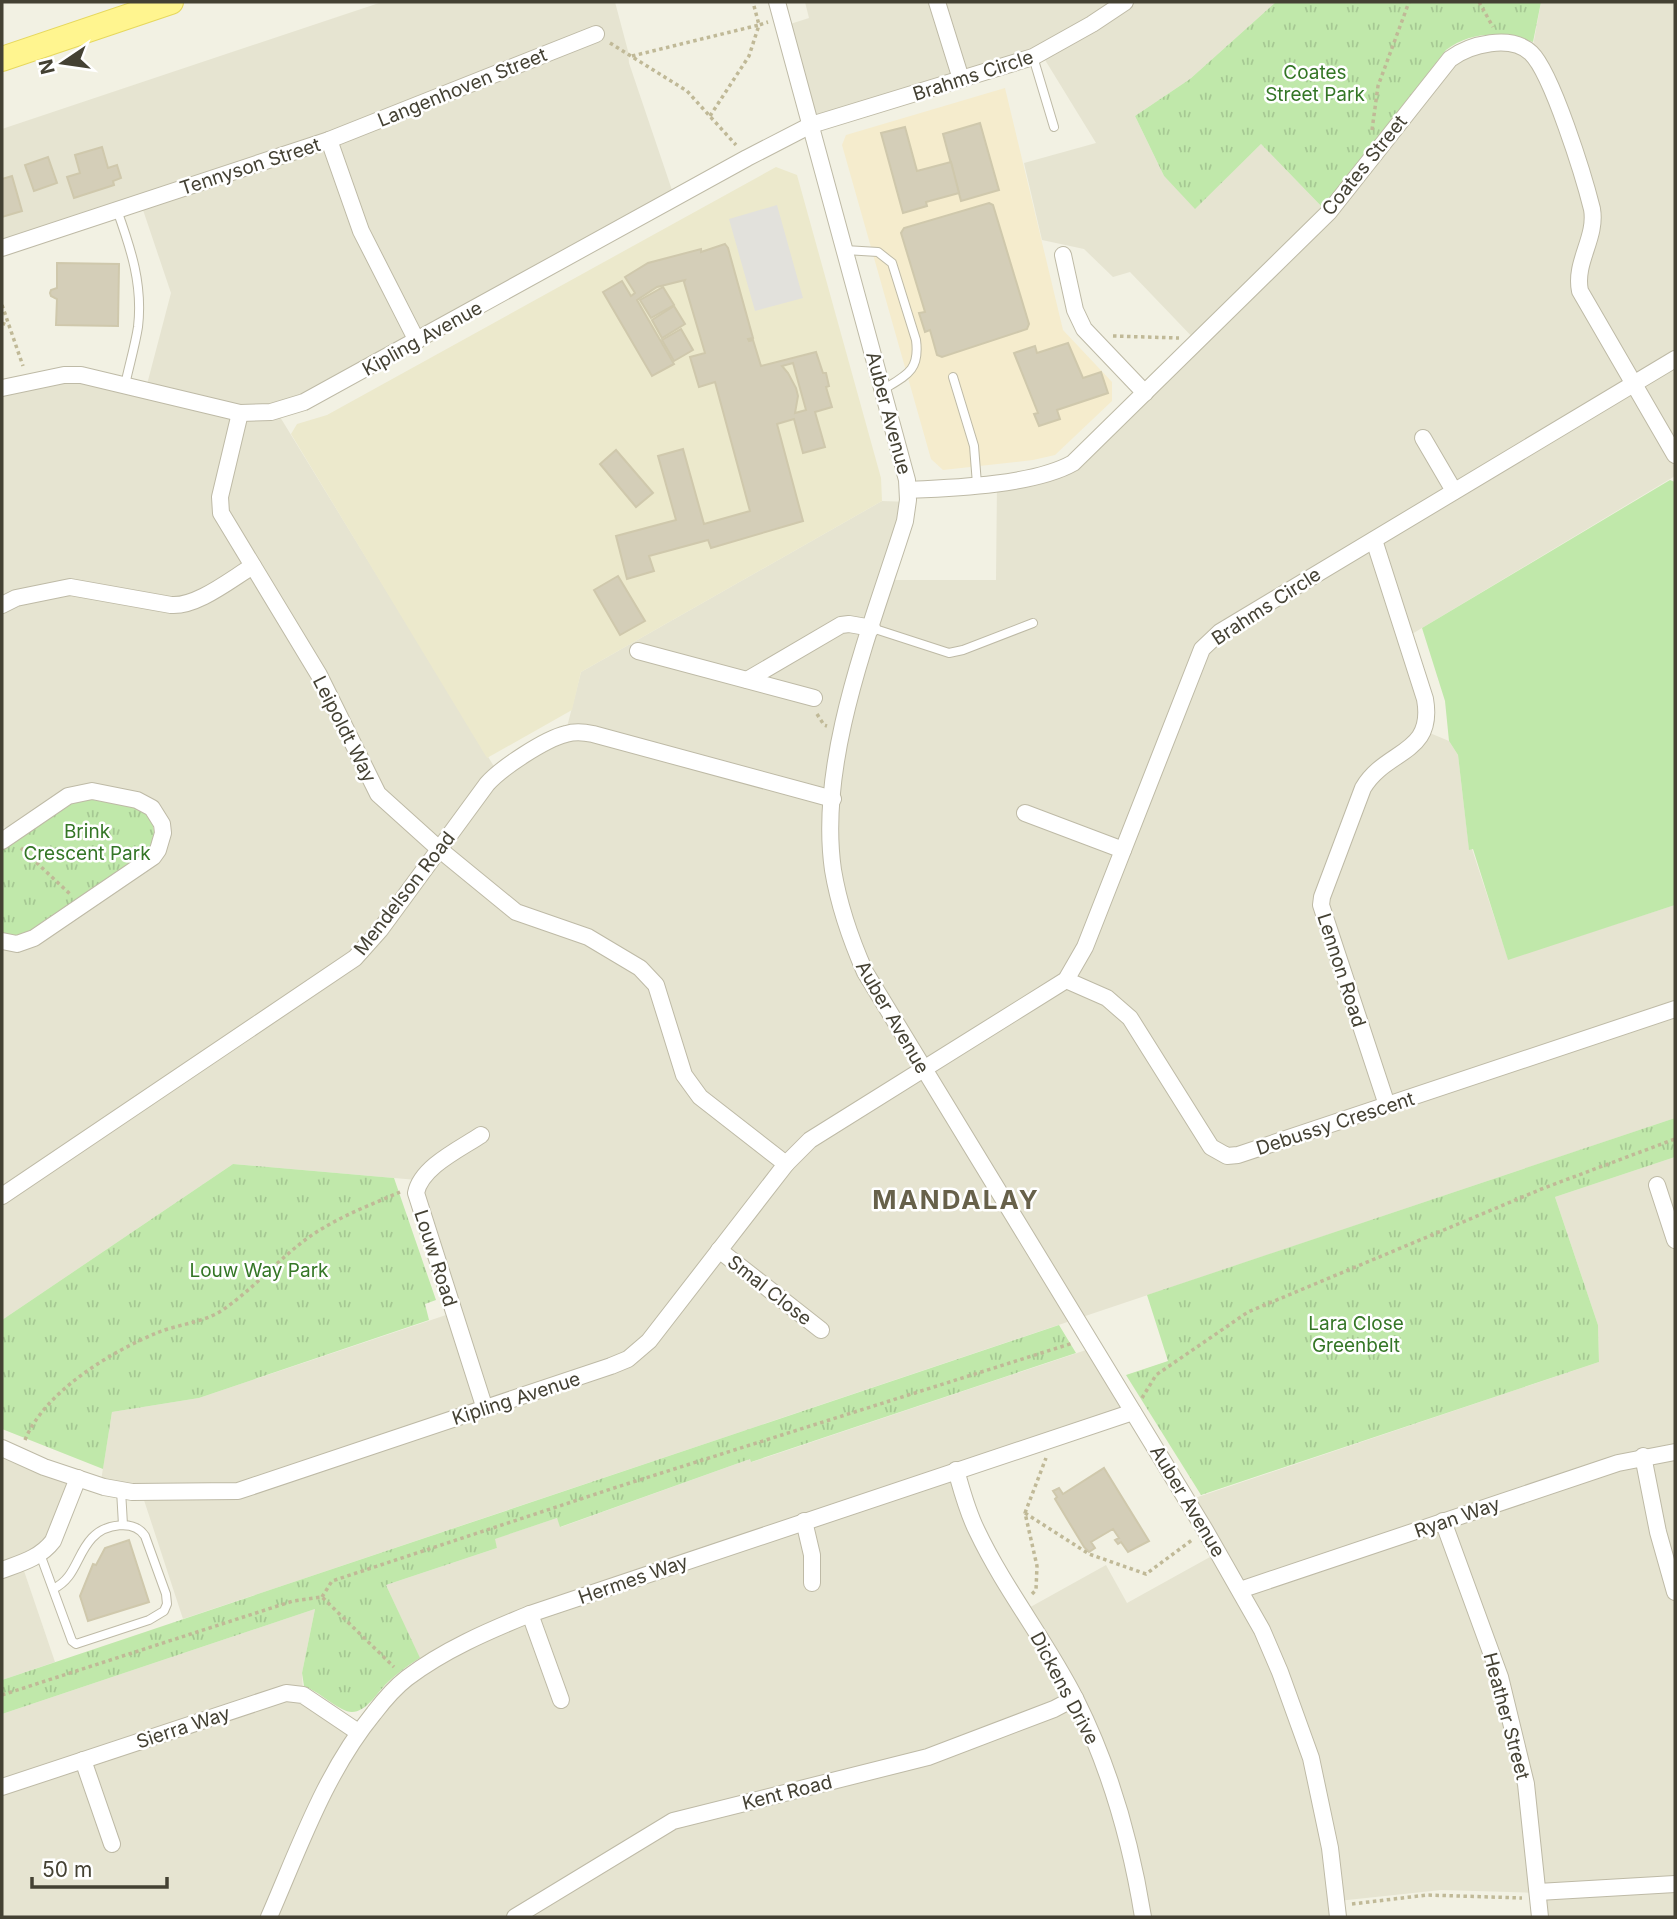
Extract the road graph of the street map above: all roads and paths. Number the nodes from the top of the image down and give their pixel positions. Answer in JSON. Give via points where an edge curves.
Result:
{"nodes":[{"id":1,"x":171,"y":2,"type":"edge"},
{"id":2,"x":753,"y":2,"type":"edge"},
{"id":3,"x":937,"y":2,"type":"edge"},
{"id":4,"x":1125,"y":2,"type":"edge"},
{"id":5,"x":1409,"y":2,"type":"edge"},
{"id":6,"x":1479,"y":2,"type":"edge"},
{"id":7,"x":779,"y":10,"type":"edge"},
{"id":8,"x":759,"y":25,"type":"junction"},
{"id":9,"x":597,"y":34,"type":"joint"},
{"id":10,"x":1503,"y":44,"type":"junction"},
{"id":11,"x":630,"y":57,"type":"junction"},
{"id":12,"x":1033,"y":57,"type":"junction"},
{"id":13,"x":2,"y":59,"type":"edge"},
{"id":14,"x":961,"y":79,"type":"junction"},
{"id":15,"x":710,"y":116,"type":"junction"},
{"id":16,"x":811,"y":125,"type":"junction"},
{"id":17,"x":1054,"y":127,"type":"dead end"},
{"id":18,"x":329,"y":140,"type":"junction"},
{"id":19,"x":1383,"y":142,"type":"junction"},
{"id":20,"x":747,"y":158,"type":"junction"},
{"id":21,"x":117,"y":210,"type":"junction"},
{"id":22,"x":2,"y":248,"type":"edge"},
{"id":23,"x":845,"y":250,"type":"junction"},
{"id":24,"x":1063,"y":255,"type":"dead end"},
{"id":25,"x":2,"y":304,"type":"edge"},
{"id":26,"x":2,"y":323,"type":"edge"},
{"id":27,"x":9,"y":326,"type":"junction"},
{"id":28,"x":1202,"y":338,"type":"junction"},
{"id":29,"x":417,"y":341,"type":"junction"},
{"id":30,"x":1098,"y":344,"type":"junction"},
{"id":31,"x":1675,"y":359,"type":"edge"},
{"id":32,"x":953,"y":377,"type":"dead end"},
{"id":33,"x":29,"y":382,"type":"junction"},
{"id":34,"x":124,"y":385,"type":"junction"},
{"id":35,"x":1633,"y":385,"type":"junction"},
{"id":36,"x":2,"y":387,"type":"edge"},
{"id":37,"x":884,"y":389,"type":"junction"},
{"id":38,"x":1145,"y":393,"type":"junction"},
{"id":39,"x":240,"y":413,"type":"junction"},
{"id":40,"x":1423,"y":438,"type":"dead end"},
{"id":41,"x":1675,"y":455,"type":"edge"},
{"id":42,"x":977,"y":484,"type":"junction"},
{"id":43,"x":908,"y":490,"type":"junction"},
{"id":44,"x":1454,"y":491,"type":"junction"},
{"id":45,"x":1374,"y":540,"type":"junction"},
{"id":46,"x":253,"y":566,"type":"junction"},
{"id":47,"x":2,"y":605,"type":"edge"},
{"id":48,"x":1033,"y":623,"type":"dead end"},
{"id":49,"x":872,"y":628,"type":"junction"},
{"id":50,"x":638,"y":651,"type":"dead end"},
{"id":51,"x":747,"y":680,"type":"junction"},
{"id":52,"x":814,"y":698,"type":"joint"},
{"id":53,"x":842,"y":730,"type":"junction"},
{"id":54,"x":833,"y":799,"type":"junction"},
{"id":55,"x":1025,"y":813,"type":"dead end"},
{"id":56,"x":4,"y":834,"type":"edge"},
{"id":57,"x":439,"y":849,"type":"junction"},
{"id":58,"x":1123,"y":850,"type":"junction"},
{"id":59,"x":82,"y":905,"type":"junction"},
{"id":60,"x":2,"y":941,"type":"edge"},
{"id":61,"x":1066,"y":980,"type":"junction"},
{"id":62,"x":1675,"y":1009,"type":"edge"},
{"id":63,"x":925,"y":1070,"type":"junction"},
{"id":64,"x":1387,"y":1105,"type":"junction"},
{"id":65,"x":481,"y":1135,"type":"dead end"},
{"id":66,"x":1675,"y":1139,"type":"edge"},
{"id":67,"x":786,"y":1164,"type":"junction"},
{"id":68,"x":418,"y":1184,"type":"junction"},
{"id":69,"x":1657,"y":1185,"type":"dead end"},
{"id":70,"x":2,"y":1196,"type":"edge"},
{"id":71,"x":1675,"y":1240,"type":"edge"},
{"id":72,"x":719,"y":1250,"type":"junction"},
{"id":73,"x":821,"y":1330,"type":"dead end"},
{"id":74,"x":1089,"y":1338,"type":"junction"},
{"id":75,"x":485,"y":1409,"type":"junction"},
{"id":76,"x":1133,"y":1412,"type":"junction"},
{"id":77,"x":1052,"y":1439,"type":"junction"},
{"id":78,"x":2,"y":1448,"type":"edge"},
{"id":79,"x":1675,"y":1452,"type":"edge"},
{"id":80,"x":1643,"y":1456,"type":"junction"},
{"id":81,"x":20,"y":1457,"type":"junction"},
{"id":82,"x":956,"y":1471,"type":"junction"},
{"id":83,"x":78,"y":1478,"type":"junction"},
{"id":84,"x":121,"y":1490,"type":"junction"},
{"id":85,"x":1026,"y":1513,"type":"junction"},
{"id":86,"x":804,"y":1521,"type":"junction"},
{"id":87,"x":1443,"y":1521,"type":"junction"},
{"id":88,"x":124,"y":1525,"type":"junction"},
{"id":89,"x":1205,"y":1530,"type":"junction"},
{"id":90,"x":40,"y":1554,"type":"junction"},
{"id":91,"x":2,"y":1570,"type":"edge"},
{"id":92,"x":812,"y":1583,"type":"dead end"},
{"id":93,"x":53,"y":1589,"type":"junction"},
{"id":94,"x":1240,"y":1590,"type":"junction"},
{"id":95,"x":1675,"y":1592,"type":"edge"},
{"id":96,"x":322,"y":1597,"type":"junction"},
{"id":97,"x":1019,"y":1604,"type":"junction"},
{"id":98,"x":530,"y":1614,"type":"junction"},
{"id":99,"x":406,"y":1679,"type":"junction"},
{"id":100,"x":2,"y":1695,"type":"edge"},
{"id":101,"x":1075,"y":1698,"type":"junction"},
{"id":102,"x":561,"y":1700,"type":"dead end"},
{"id":103,"x":358,"y":1732,"type":"junction"},
{"id":104,"x":83,"y":1760,"type":"junction"},
{"id":105,"x":2,"y":1787,"type":"edge"},
{"id":106,"x":112,"y":1844,"type":"dead end"},
{"id":107,"x":1675,"y":1884,"type":"edge"},
{"id":108,"x":1534,"y":1895,"type":"junction"},
{"id":109,"x":1353,"y":1904,"type":"dead end"},
{"id":110,"x":537,"y":1912,"type":"edge"},
{"id":111,"x":269,"y":1917,"type":"edge"},
{"id":112,"x":515,"y":1917,"type":"edge"},
{"id":113,"x":1143,"y":1917,"type":"edge"},
{"id":114,"x":1338,"y":1917,"type":"edge"},
{"id":115,"x":1540,"y":1917,"type":"edge"}],
"edges":[{"from":1,"to":13,"type":"main road"},
{"from":2,"to":8,"type":"path"},
{"from":3,"to":14,"type":"street"},
{"from":4,"to":12,"type":"street","name":"Brahms Circle"},
{"from":5,"to":19,"type":"path","via":[[1378,86],[1371,132]]},
{"from":6,"to":10,"type":"path"},
{"from":7,"to":8,"type":"path"},
{"from":7,"to":16,"type":"street","name":"Auber Avenue"},
{"from":8,"to":11,"type":"path"},
{"from":8,"to":15,"type":"path","via":[[749,56]]},
{"from":9,"to":11,"type":"path"},
{"from":9,"to":18,"type":"street","name":"Langenhoven Street"},
{"from":10,"to":19,"type":"street","name":"Coates Street","via":[[1480,44],[1450,58]]},
{"from":10,"to":35,"type":"street","name":"Coates Street","via":[[1532,53],[1547,76],[1592,209],[1592,230],[1579,271],[1580,291]]},
{"from":11,"to":15,"type":"path","via":[[687,90]]},
{"from":12,"to":14,"type":"street","name":"Brahms Circle"},
{"from":12,"to":17,"type":"lane"},
{"from":14,"to":16,"type":"street","name":"Brahms Circle"},
{"from":15,"to":20,"type":"path"},
{"from":16,"to":20,"type":"street","name":"Kipling Avenue"},
{"from":16,"to":23,"type":"street","name":"Auber Avenue"},
{"from":18,"to":21,"type":"street","name":"Tennyson Street"},
{"from":18,"to":29,"type":"street","name":"Tennyson Street","via":[[361,231]]},
{"from":19,"to":28,"type":"street","name":"Coates Street","via":[[1329,212]]},
{"from":20,"to":29,"type":"street","name":"Kipling Avenue"},
{"from":21,"to":22,"type":"street","name":"Tennyson Street"},
{"from":21,"to":34,"type":"lane","via":[[139,287],[137,328]]},
{"from":23,"to":37,"type":"street","name":"Auber Avenue"},
{"from":23,"to":37,"type":"lane","via":[[878,252],[892,263],[916,340],[918,352],[912,370]]},
{"from":24,"to":30,"type":"street","via":[[1079,320]]},
{"from":25,"to":27,"type":"path"},
{"from":26,"to":27,"type":"path"},
{"from":27,"to":33,"type":"path"},
{"from":28,"to":30,"type":"path","via":[[1110,336]]},
{"from":28,"to":38,"type":"street","name":"Coates Street"},
{"from":29,"to":39,"type":"street","name":"Kipling Avenue","via":[[304,402],[271,412]]},
{"from":30,"to":38,"type":"street"},
{"from":31,"to":35,"type":"street","name":"Brahms Circle"},
{"from":32,"to":42,"type":"lane","via":[[974,446]]},
{"from":33,"to":34,"type":"street","name":"Kipling Avenue","via":[[72,374]]},
{"from":33,"to":36,"type":"street","name":"Kipling Avenue"},
{"from":34,"to":39,"type":"street","name":"Kipling Avenue"},
{"from":35,"to":41,"type":"street"},
{"from":35,"to":44,"type":"street","name":"Brahms Circle"},
{"from":37,"to":43,"type":"street","name":"Auber Avenue"},
{"from":38,"to":42,"type":"street","name":"Coates Street","via":[[1060,471]]},
{"from":39,"to":46,"type":"street","name":"Leipoldt Way","via":[[220,507]]},
{"from":40,"to":44,"type":"street"},
{"from":42,"to":43,"type":"street","name":"Coates Street"},
{"from":43,"to":49,"type":"street","name":"Auber Avenue","via":[[905,521]]},
{"from":44,"to":45,"type":"street","name":"Brahms Circle"},
{"from":45,"to":58,"type":"street","name":"Brahms Circle","via":[[1208,641]]},
{"from":45,"to":64,"type":"street","name":"Lennon Road","via":[[1425,699],[1427,722],[1420,737],[1373,773],[1363,788],[1321,905]]},
{"from":46,"to":47,"type":"street","via":[[183,605],[70,587]]},
{"from":46,"to":57,"type":"street","name":"Leipoldt Way","via":[[319,675],[378,794]]},
{"from":48,"to":49,"type":"lane","via":[[949,653]]},
{"from":49,"to":51,"type":"street","via":[[841,625]]},
{"from":49,"to":53,"type":"street","name":"Auber Avenue"},
{"from":50,"to":51,"type":"street"},
{"from":51,"to":52,"type":"street"},
{"from":52,"to":53,"type":"path","via":[[824,726]]},
{"from":53,"to":54,"type":"street","name":"Auber Avenue"},
{"from":54,"to":57,"type":"street","name":"Mendelson Road","via":[[575,732],[554,738],[497,773]]},
{"from":54,"to":63,"type":"street","name":"Auber Avenue","via":[[833,866],[845,922],[865,971]]},
{"from":55,"to":58,"type":"street"},
{"from":56,"to":59,"type":"path"},
{"from":56,"to":59,"type":"street","via":[[80,792],[136,800],[152,808],[163,833],[153,857]]},
{"from":57,"to":67,"type":"street","name":"Leipoldt Way","via":[[516,912],[588,937],[640,968],[656,985],[691,1087]]},
{"from":57,"to":70,"type":"street","name":"Mendelson Road","via":[[355,958]]},
{"from":58,"to":61,"type":"street","name":"Brahms Circle","via":[[1085,947]]},
{"from":59,"to":60,"type":"street","via":[[26,942]]},
{"from":61,"to":63,"type":"street","name":"Brahms Circle"},
{"from":61,"to":64,"type":"street","name":"Debussy Crescent","via":[[1107,998],[1130,1018],[1208,1142],[1221,1154],[1238,1155]]},
{"from":62,"to":64,"type":"street","name":"Debussy Crescent"},
{"from":63,"to":67,"type":"street","name":"Kipling Avenue","via":[[810,1140]]},
{"from":63,"to":74,"type":"street","name":"Auber Avenue"},
{"from":65,"to":68,"type":"street","name":"Louw Road","via":[[425,1173]]},
{"from":66,"to":76,"type":"path","via":[[1544,1188],[1248,1312],[1156,1375]]},
{"from":67,"to":72,"type":"street","name":"Kipling Avenue"},
{"from":68,"to":75,"type":"street","name":"Louw Road","via":[[417,1201]]},
{"from":68,"to":81,"type":"path","via":[[353,1212],[308,1238],[223,1310],[160,1332],[104,1360],[37,1418]]},
{"from":69,"to":71,"type":"street"},
{"from":72,"to":73,"type":"street","name":"Smal Close"},
{"from":72,"to":75,"type":"street","name":"Kipling Avenue","via":[[649,1341],[628,1359]]},
{"from":74,"to":76,"type":"street","name":"Auber Avenue"},
{"from":74,"to":96,"type":"path","via":[[332,1581]]},
{"from":75,"to":84,"type":"street","name":"Kipling Avenue","via":[[237,1491]]},
{"from":76,"to":77,"type":"street","name":"Hermes Way"},
{"from":76,"to":89,"type":"street","name":"Auber Avenue"},
{"from":77,"to":82,"type":"street","name":"Hermes Way"},
{"from":77,"to":85,"type":"path"},
{"from":78,"to":81,"type":"street","name":"Kipling Avenue"},
{"from":79,"to":80,"type":"street","name":"Ryan Way"},
{"from":80,"to":87,"type":"street","name":"Ryan Way"},
{"from":80,"to":95,"type":"street"},
{"from":81,"to":83,"type":"street","name":"Kipling Avenue"},
{"from":82,"to":86,"type":"street","name":"Hermes Way"},
{"from":82,"to":97,"type":"street","name":"Dickens Drive","via":[[976,1529]]},
{"from":83,"to":84,"type":"street","name":"Kipling Avenue"},
{"from":83,"to":90,"type":"street","via":[[53,1541]]},
{"from":84,"to":88,"type":"lane"},
{"from":85,"to":89,"type":"path","via":[[1089,1554],[1146,1574]]},
{"from":85,"to":97,"type":"path","via":[[1037,1566],[1036,1590]]},
{"from":86,"to":92,"type":"street","via":[[812,1555]]},
{"from":86,"to":98,"type":"street","name":"Hermes Way"},
{"from":87,"to":94,"type":"street","name":"Ryan Way"},
{"from":87,"to":108,"type":"street","name":"Heather Street","via":[[1500,1677],[1526,1784]]},
{"from":88,"to":93,"type":"lane","via":[[92,1538],[72,1574]]},
{"from":88,"to":93,"type":"lane","via":[[136,1526],[145,1536],[166,1594],[164,1611],[76,1644]]},
{"from":89,"to":94,"type":"street","name":"Auber Avenue"},
{"from":90,"to":91,"type":"street"},
{"from":90,"to":93,"type":"lane"},
{"from":94,"to":114,"type":"street","name":"Auber Avenue","via":[[1280,1672],[1311,1758],[1330,1848]]},
{"from":96,"to":99,"type":"path"},
{"from":96,"to":100,"type":"path","via":[[293,1601]]},
{"from":97,"to":101,"type":"street","name":"Dickens Drive"},
{"from":98,"to":99,"type":"street","name":"Hermes Way","via":[[472,1639]]},
{"from":98,"to":102,"type":"street"},
{"from":99,"to":103,"type":"street","name":"Hermes Way"},
{"from":101,"to":110,"type":"street","name":"Kent Road","via":[[928,1757],[673,1821]]},
{"from":101,"to":113,"type":"street","name":"Dickens Drive","via":[[1115,1795]]},
{"from":103,"to":104,"type":"street","name":"Sierra Way","via":[[303,1695],[286,1693]]},
{"from":103,"to":111,"type":"street","name":"Hermes Way","via":[[329,1779]]},
{"from":104,"to":105,"type":"street","name":"Sierra Way"},
{"from":104,"to":106,"type":"street"},
{"from":107,"to":108,"type":"street"},
{"from":108,"to":109,"type":"path","via":[[1427,1895]]},
{"from":108,"to":115,"type":"street","name":"Heather Street"},
{"from":110,"to":112,"type":"street","name":"Kent Road"}]}
